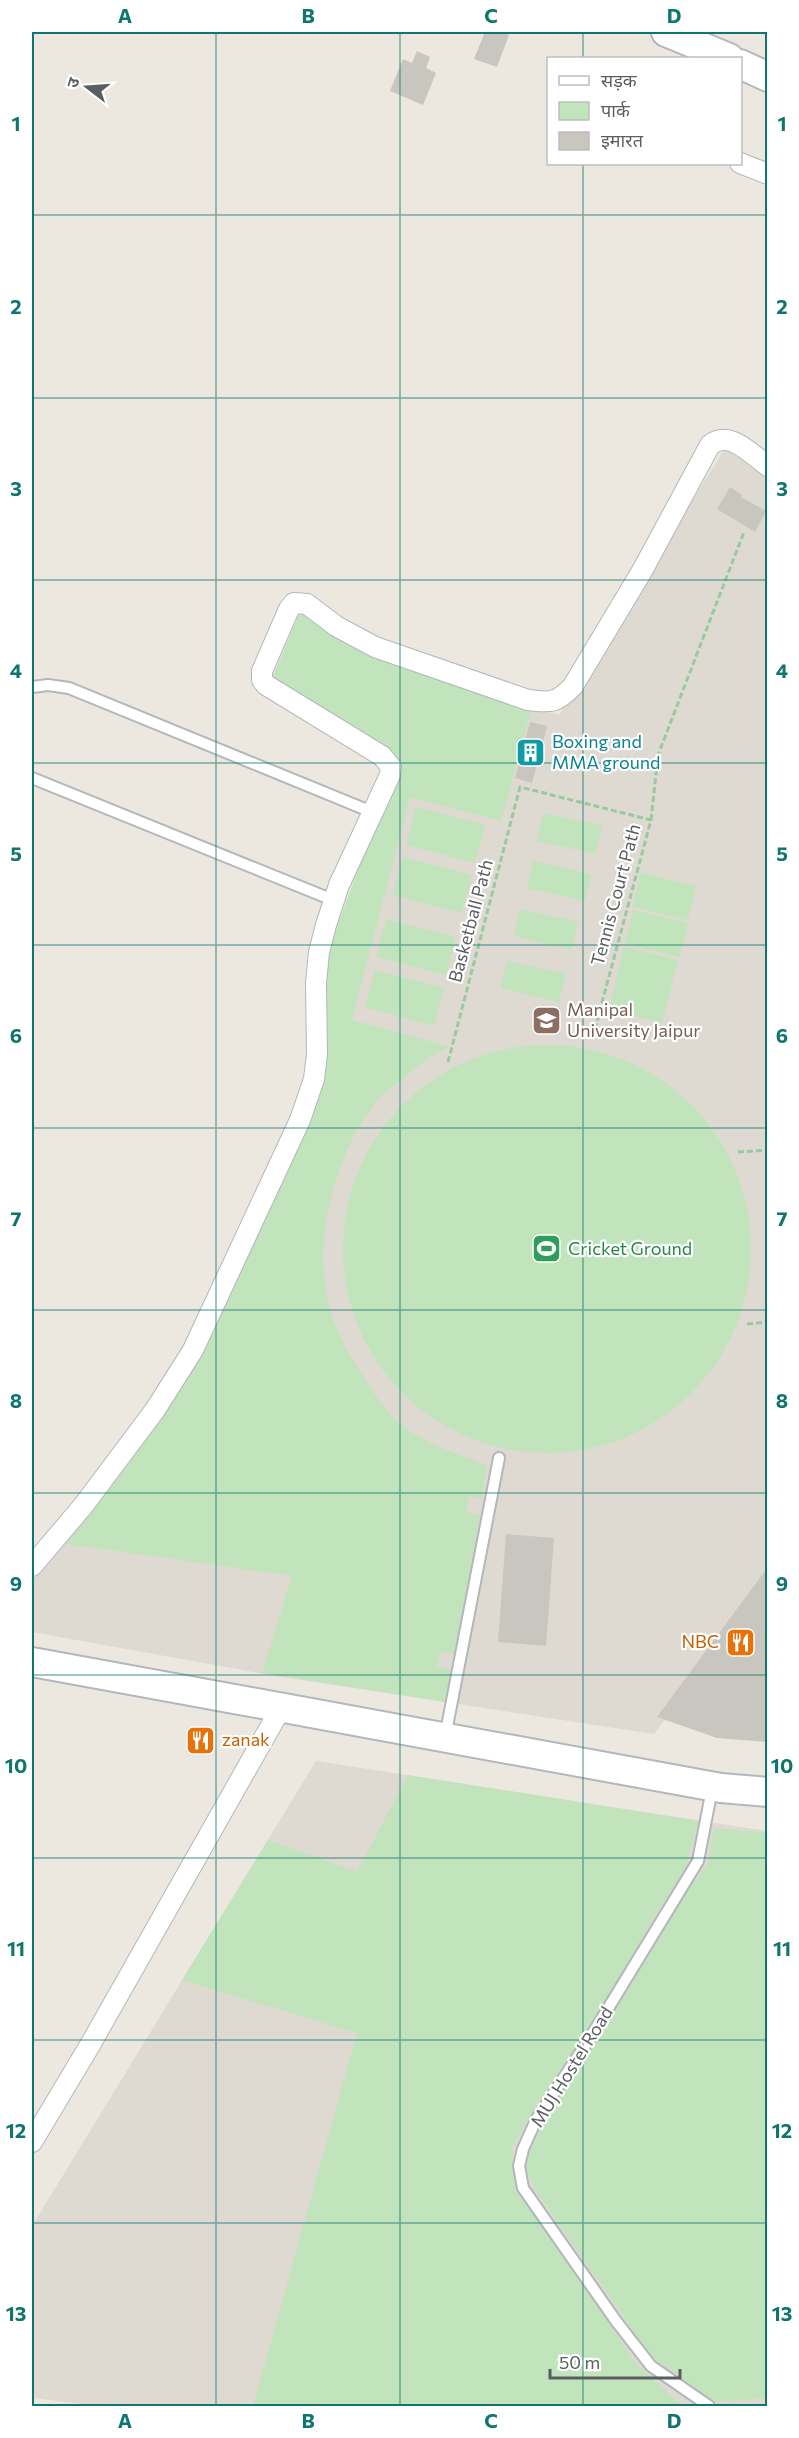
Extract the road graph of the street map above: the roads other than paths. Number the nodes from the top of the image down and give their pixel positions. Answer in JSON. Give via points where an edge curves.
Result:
{"nodes":[{"id":1,"x":666,"y":32,"type":"edge"},
{"id":2,"x":727,"y":57,"type":"edge"},
{"id":3,"x":742,"y":64,"type":"edge"},
{"id":4,"x":768,"y":76,"type":"edge"},
{"id":5,"x":742,"y":163,"type":"edge"},
{"id":6,"x":768,"y":174,"type":"edge"},
{"id":7,"x":768,"y":466,"type":"edge"},
{"id":8,"x":32,"y":687,"type":"edge"},
{"id":9,"x":32,"y":778,"type":"edge"},
{"id":10,"x":372,"y":812,"type":"junction"},
{"id":11,"x":333,"y":900,"type":"junction"},
{"id":12,"x":499,"y":1458,"type":"dead end"},
{"id":13,"x":32,"y":1566,"type":"edge"},
{"id":14,"x":32,"y":1662,"type":"edge"},
{"id":15,"x":281,"y":1708,"type":"junction"},
{"id":16,"x":445,"y":1737,"type":"junction"},
{"id":17,"x":712,"y":1786,"type":"junction"},
{"id":18,"x":768,"y":1792,"type":"edge"},
{"id":19,"x":32,"y":2142,"type":"edge"},
{"id":20,"x":709,"y":2406,"type":"edge"}],
"edges":[{"from":1,"to":2,"type":"street"},
{"from":3,"to":4,"type":"street"},
{"from":5,"to":6,"type":"street"},
{"from":7,"to":10,"type":"street","via":[[733,441],[717,439],[710,445],[642,571],[573,686],[561,699],[528,700],[408,660],[336,626],[307,604],[294,603],[262,671],[262,680],[388,761],[390,775]]},
{"from":8,"to":10,"type":"lane","via":[[48,685],[78,692]]},
{"from":9,"to":11,"type":"lane"},
{"from":10,"to":11,"type":"street"},
{"from":11,"to":13,"type":"street","via":[[319,952],[314,1079],[295,1130],[194,1350],[155,1410]]},
{"from":12,"to":16,"type":"lane"},
{"from":14,"to":15,"type":"street"},
{"from":15,"to":16,"type":"street"},
{"from":15,"to":19,"type":"street"},
{"from":16,"to":17,"type":"street"},
{"from":17,"to":18,"type":"street"},
{"from":17,"to":20,"type":"lane","name":"MUJ Hostel Road","via":[[698,1861],[536,2120],[519,2166],[523,2188],[651,2366]]}]}
